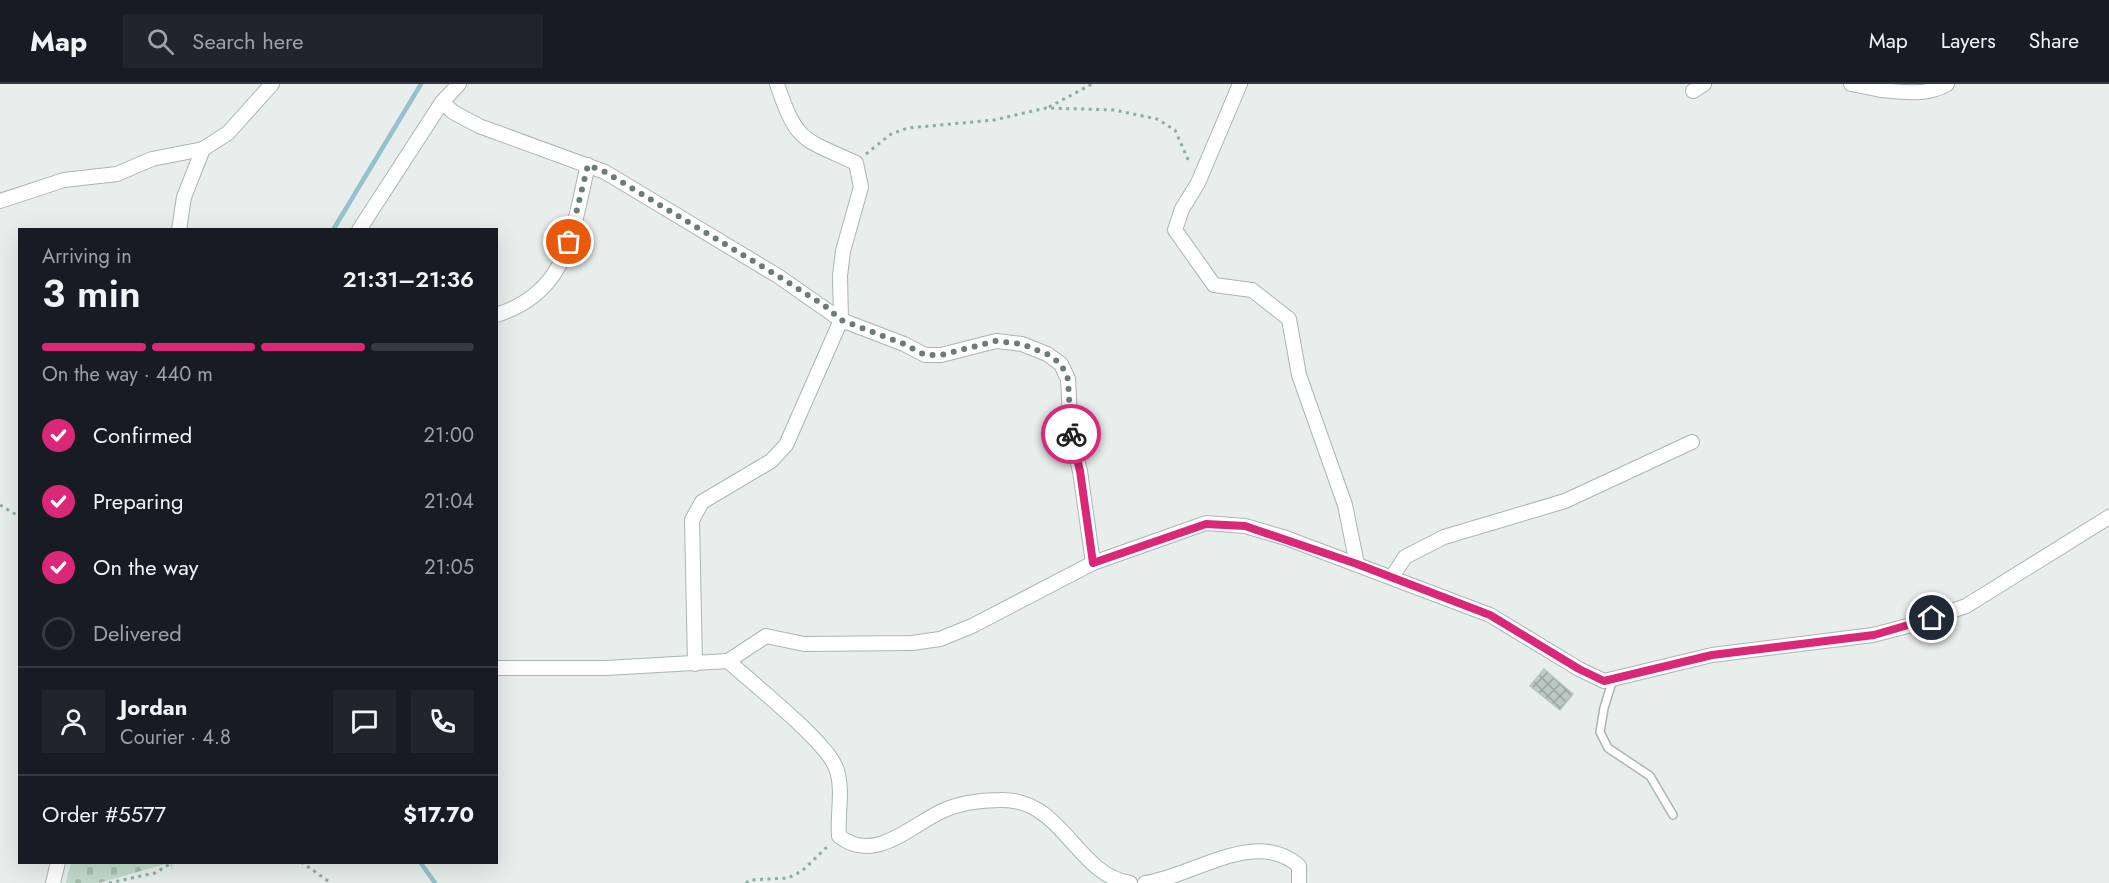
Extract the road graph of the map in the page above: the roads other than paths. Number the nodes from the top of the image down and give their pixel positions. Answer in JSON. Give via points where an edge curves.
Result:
{"nodes":[{"id":1,"x":272,"y":84,"type":"edge"},
{"id":2,"x":459,"y":84,"type":"edge"},
{"id":3,"x":777,"y":84,"type":"edge"},
{"id":4,"x":1240,"y":84,"type":"edge"},
{"id":5,"x":1851,"y":84,"type":"edge"},
{"id":6,"x":1947,"y":84,"type":"edge"},
{"id":7,"x":1879,"y":87,"type":"edge"},
{"id":8,"x":442,"y":102,"type":"junction"},
{"id":9,"x":203,"y":149,"type":"junction"},
{"id":10,"x":588,"y":165,"type":"junction"},
{"id":11,"x":0,"y":201,"type":"edge"},
{"id":12,"x":179,"y":228,"type":"edge"},
{"id":13,"x":359,"y":228,"type":"edge"},
{"id":14,"x":498,"y":314,"type":"edge"},
{"id":15,"x":841,"y":320,"type":"junction"},
{"id":16,"x":1692,"y":442,"type":"dead end"},
{"id":17,"x":2109,"y":517,"type":"edge"},
{"id":18,"x":1093,"y":563,"type":"junction"},
{"id":19,"x":1357,"y":564,"type":"junction"},
{"id":20,"x":1392,"y":577,"type":"junction"},
{"id":21,"x":728,"y":662,"type":"junction"},
{"id":22,"x":695,"y":664,"type":"junction"},
{"id":23,"x":498,"y":668,"type":"edge"},
{"id":24,"x":1613,"y":679,"type":"junction"},
{"id":25,"x":1674,"y":815,"type":"dead end"},
{"id":26,"x":58,"y":864,"type":"edge"},
{"id":27,"x":53,"y":883,"type":"edge"},
{"id":28,"x":1130,"y":883,"type":"edge"},
{"id":29,"x":1145,"y":883,"type":"edge"},
{"id":30,"x":1299,"y":883,"type":"edge"}],
"edges":[{"from":1,"to":9,"type":"street","via":[[228,133]]},
{"from":2,"to":8,"type":"street"},
{"from":3,"to":15,"type":"street","via":[[788,118],[802,139],[856,163],[861,187],[843,251]]},
{"from":4,"to":19,"type":"street","via":[[1175,230],[1214,285],[1252,290],[1288,319],[1299,375],[1345,505]]},
{"from":5,"to":7,"type":"street"},
{"from":6,"to":7,"type":"street","via":[[1910,93]]},
{"from":8,"to":10,"type":"street","via":[[479,126]]},
{"from":8,"to":13,"type":"street"},
{"from":9,"to":11,"type":"street","via":[[152,159],[117,174],[64,180]]},
{"from":9,"to":12,"type":"street","via":[[184,197]]},
{"from":10,"to":14,"type":"street","via":[[559,269],[545,288]]},
{"from":10,"to":15,"type":"street","via":[[778,276]]},
{"from":15,"to":18,"type":"street","via":[[925,355],[941,355],[996,341],[1022,344],[1061,364],[1068,379],[1071,436]]},
{"from":15,"to":22,"type":"street","via":[[786,445],[771,460],[702,502],[692,520]]},
{"from":16,"to":20,"type":"street","via":[[1565,501],[1444,537],[1405,556]]},
{"from":17,"to":24,"type":"street","via":[[1966,606],[1915,624],[1874,635],[1712,655]]},
{"from":18,"to":19,"type":"street","via":[[1215,524],[1245,526]]},
{"from":18,"to":21,"type":"street","via":[[940,639],[804,644],[766,636]]},
{"from":19,"to":20,"type":"street"},
{"from":20,"to":24,"type":"street","via":[[1490,615],[1579,669],[1604,681]]},
{"from":21,"to":22,"type":"street"},
{"from":21,"to":28,"type":"street","via":[[792,718],[836,766],[840,786],[839,836],[849,844],[879,845],[963,804],[1014,799],[1035,806],[1054,821],[1105,874]]},
{"from":22,"to":23,"type":"street"},
{"from":24,"to":25,"type":"lane","via":[[1600,732],[1608,748],[1650,776]]},
{"from":26,"to":27,"type":"street"},
{"from":29,"to":30,"type":"street","via":[[1232,856],[1275,853],[1299,866]]}]}
